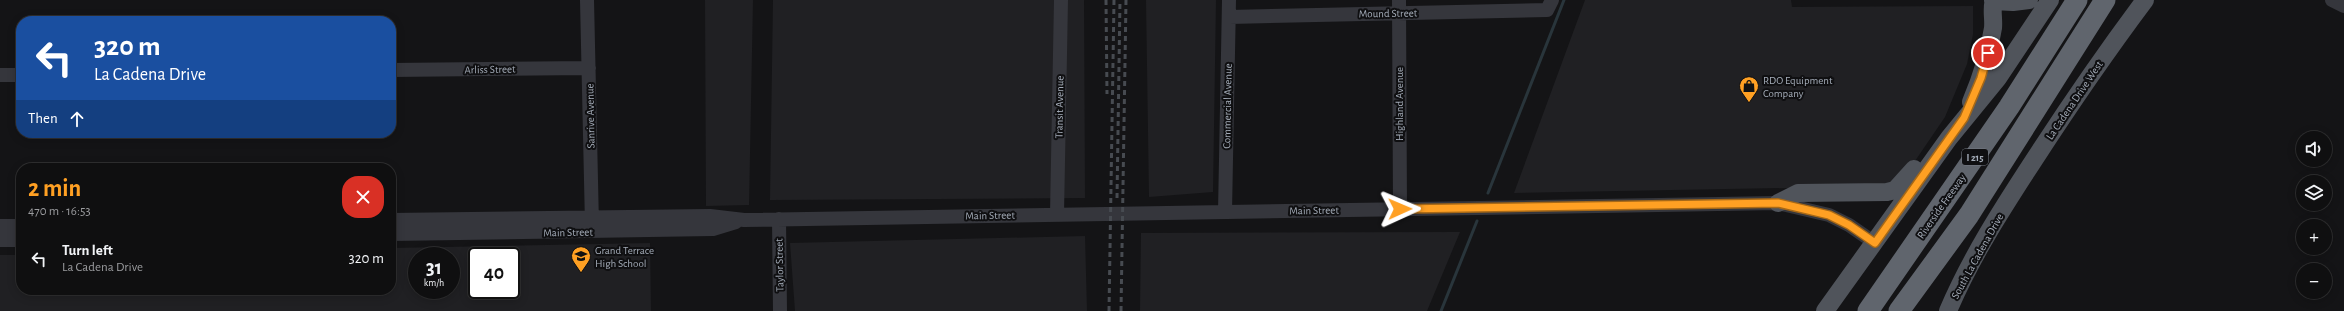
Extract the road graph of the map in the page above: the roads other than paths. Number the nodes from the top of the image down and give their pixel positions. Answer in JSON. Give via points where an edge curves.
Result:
{"nodes":[{"id":1,"x":587,"y":0,"type":"edge"},
{"id":2,"x":1061,"y":0,"type":"edge"},
{"id":3,"x":1230,"y":0,"type":"edge"},
{"id":4,"x":1993,"y":0,"type":"edge"},
{"id":5,"x":2029,"y":0,"type":"edge"},
{"id":6,"x":2050,"y":0,"type":"edge"},
{"id":7,"x":2077,"y":0,"type":"edge"},
{"id":8,"x":2106,"y":0,"type":"edge"},
{"id":9,"x":2145,"y":0,"type":"edge"},
{"id":10,"x":2332,"y":0,"type":"edge"},
{"id":11,"x":1549,"y":5,"type":"edge"},
{"id":12,"x":1399,"y":6,"type":"edge"},
{"id":13,"x":2344,"y":6,"type":"edge"},
{"id":14,"x":1229,"y":17,"type":"junction"},
{"id":15,"x":589,"y":68,"type":"junction"},
{"id":16,"x":396,"y":70,"type":"edge"},
{"id":17,"x":0,"y":75,"type":"edge"},
{"id":18,"x":16,"y":75,"type":"edge"},
{"id":19,"x":1964,"y":118,"type":"junction"},
{"id":20,"x":1949,"y":138,"type":"junction"},
{"id":21,"x":2007,"y":202,"type":"joint"},
{"id":22,"x":1778,"y":203,"type":"junction"},
{"id":23,"x":1400,"y":209,"type":"junction"},
{"id":24,"x":1225,"y":212,"type":"junction"},
{"id":25,"x":1057,"y":214,"type":"junction"},
{"id":26,"x":1969,"y":215,"type":"junction"},
{"id":27,"x":592,"y":217,"type":"junction"},
{"id":28,"x":779,"y":219,"type":"junction"},
{"id":29,"x":396,"y":220,"type":"edge"},
{"id":30,"x":744,"y":220,"type":"junction"},
{"id":31,"x":0,"y":226,"type":"edge"},
{"id":32,"x":16,"y":226,"type":"edge"},
{"id":33,"x":593,"y":231,"type":"junction"},
{"id":34,"x":396,"y":234,"type":"edge"},
{"id":35,"x":0,"y":240,"type":"edge"},
{"id":36,"x":16,"y":240,"type":"edge"},
{"id":37,"x":1875,"y":243,"type":"junction"},
{"id":38,"x":780,"y":311,"type":"edge"},
{"id":39,"x":1825,"y":311,"type":"edge"},
{"id":40,"x":1868,"y":311,"type":"edge"},
{"id":41,"x":1899,"y":311,"type":"edge"},
{"id":42,"x":1914,"y":311,"type":"edge"},
{"id":43,"x":1948,"y":311,"type":"edge"}],
"edges":[{"from":1,"to":15,"type":"street","name":"Sanrive Avenue"},
{"from":2,"to":25,"type":"street","name":"Transit Avenue"},
{"from":3,"to":14,"type":"street","name":"Commercial Avenue"},
{"from":4,"to":5,"type":"main road"},
{"from":4,"to":19,"type":"main road","via":[[1993,27],[1988,53],[1981,78]]},
{"from":6,"to":19,"type":"main road","via":[[1998,78]]},
{"from":7,"to":40,"type":"highway","name":"Riverside Freeway","number":"I 215","via":[[2009,107]]},
{"from":8,"to":26,"type":"highway","number":"I 215"},
{"from":9,"to":21,"type":"main road","name":"La Cadena Drive West","via":[[2084,83]]},
{"from":10,"to":13,"type":"street"},
{"from":11,"to":12,"type":"street","name":"Mound Street"},
{"from":12,"to":14,"type":"street","name":"Mound Street"},
{"from":12,"to":23,"type":"street","name":"Highland Avenue"},
{"from":14,"to":24,"type":"street","name":"Commercial Avenue"},
{"from":15,"to":16,"type":"street","name":"Arliss Street"},
{"from":15,"to":27,"type":"street","name":"Sanrive Avenue"},
{"from":17,"to":18,"type":"street"},
{"from":19,"to":20,"type":"main road"},
{"from":20,"to":22,"type":"main road","via":[[1928,151],[1895,190],[1798,193]]},
{"from":20,"to":37,"type":"main road"},
{"from":21,"to":43,"type":"main road","name":"South La Cadena Drive","via":[[1982,242]]},
{"from":22,"to":23,"type":"street","name":"Main Street"},
{"from":22,"to":37,"type":"street","name":"Main Street","via":[[1829,215]]},
{"from":23,"to":24,"type":"street","name":"Main Street"},
{"from":24,"to":25,"type":"street","name":"Main Street"},
{"from":25,"to":28,"type":"street","name":"Main Street"},
{"from":26,"to":41,"type":"highway","number":"I 215"},
{"from":26,"to":42,"type":"highway","via":[[1958,245]]},
{"from":27,"to":29,"type":"street","name":"Main Street"},
{"from":27,"to":30,"type":"street","name":"Main Street","via":[[710,216]]},
{"from":27,"to":33,"type":"street","name":"Sanrive Avenue"},
{"from":28,"to":30,"type":"street","name":"Main Street"},
{"from":28,"to":38,"type":"street","name":"Taylor Street"},
{"from":30,"to":33,"type":"street","name":"Main Street","via":[[713,229]]},
{"from":31,"to":32,"type":"street"},
{"from":33,"to":34,"type":"street","name":"Main Street"},
{"from":35,"to":36,"type":"street"},
{"from":37,"to":39,"type":"main road"}]}
